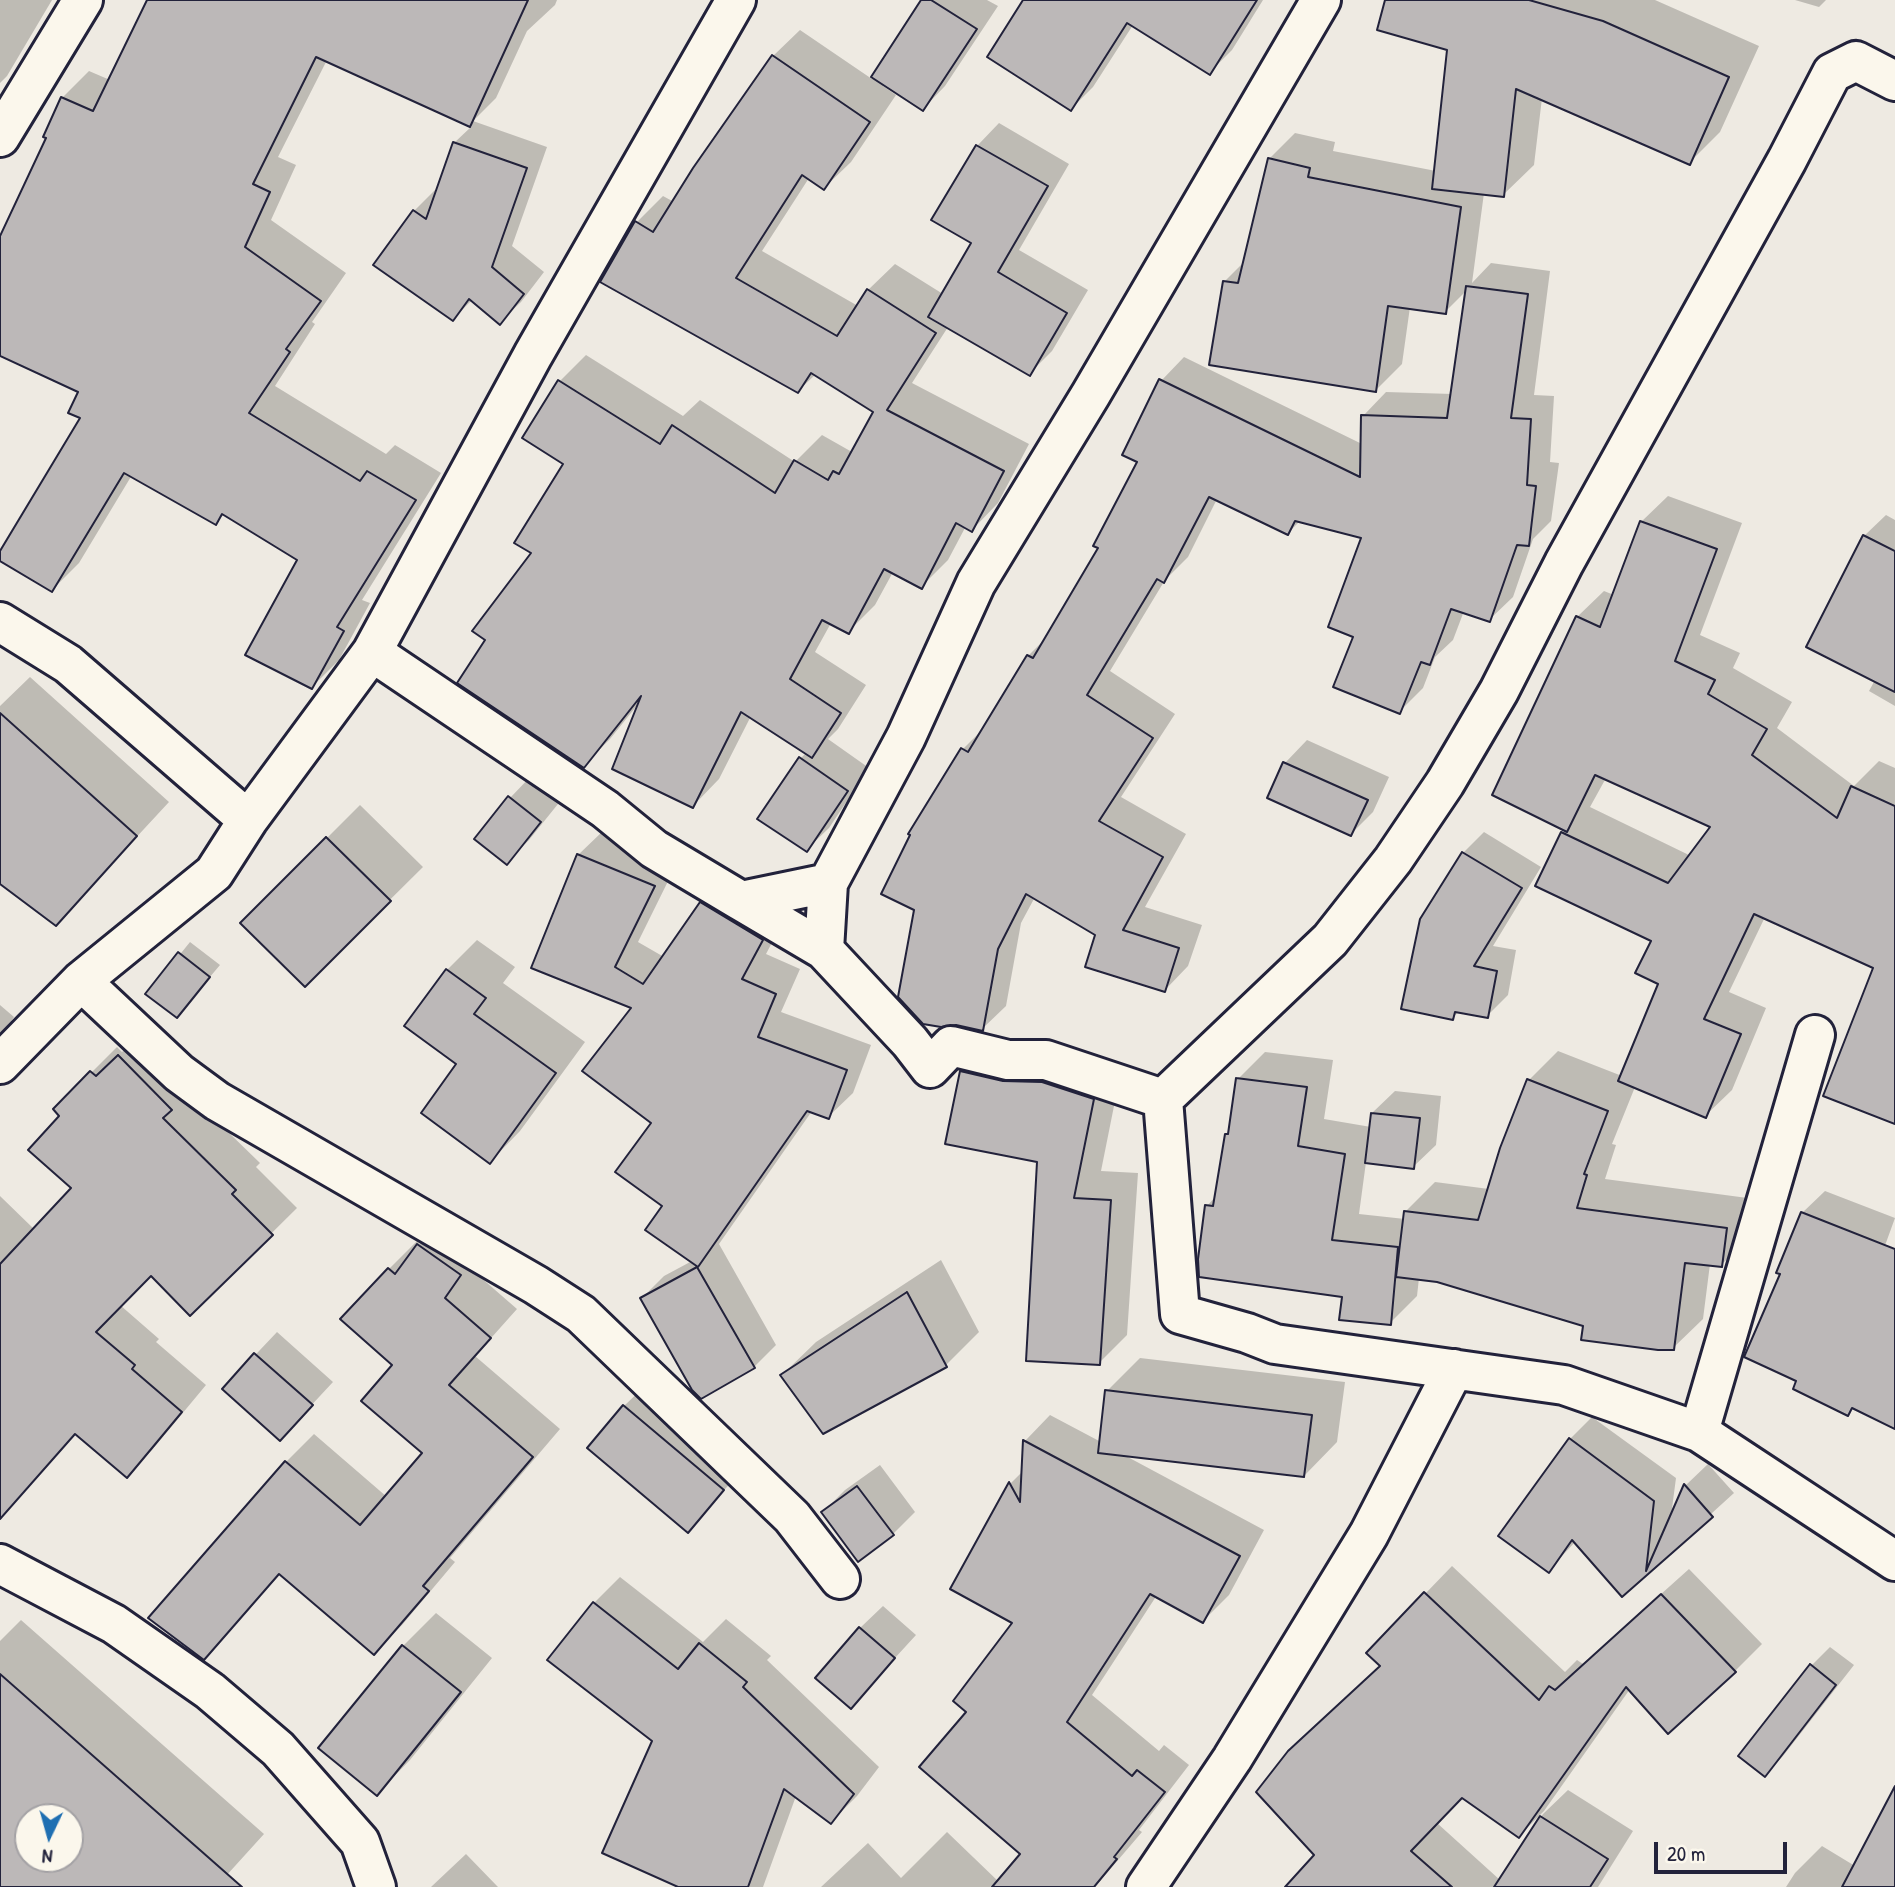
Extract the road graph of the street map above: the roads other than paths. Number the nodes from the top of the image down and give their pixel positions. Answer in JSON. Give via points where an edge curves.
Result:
{"nodes":[{"id":1,"x":83,"y":0,"type":"edge"},
{"id":2,"x":736,"y":0,"type":"edge"},
{"id":3,"x":1321,"y":0,"type":"edge"},
{"id":4,"x":1895,"y":81,"type":"edge"},
{"id":5,"x":0,"y":136,"type":"edge"},
{"id":6,"x":0,"y":622,"type":"edge"},
{"id":7,"x":372,"y":652,"type":"junction"},
{"id":8,"x":248,"y":820,"type":"junction"},
{"id":9,"x":828,"y":883,"type":"junction"},
{"id":10,"x":741,"y":901,"type":"junction"},
{"id":11,"x":824,"y":950,"type":"junction"},
{"id":12,"x":81,"y":981,"type":"junction"},
{"id":13,"x":1815,"y":1035,"type":"dead end"},
{"id":14,"x":0,"y":1064,"type":"edge"},
{"id":15,"x":1163,"y":1099,"type":"junction"},
{"id":16,"x":1454,"y":1369,"type":"junction"},
{"id":17,"x":1699,"y":1432,"type":"junction"},
{"id":18,"x":1895,"y":1561,"type":"edge"},
{"id":19,"x":0,"y":1564,"type":"edge"},
{"id":20,"x":840,"y":1579,"type":"dead end"},
{"id":21,"x":376,"y":1887,"type":"edge"},
{"id":22,"x":1146,"y":1887,"type":"edge"}],
"edges":[{"from":1,"to":5,"type":"street"},
{"from":2,"to":7,"type":"street","via":[[533,355]]},
{"from":3,"to":9,"type":"street","via":[[976,583],[906,737]]},
{"from":4,"to":15,"type":"street","via":[[1856,61],[1832,73],[1445,783],[1393,860],[1330,940]]},
{"from":6,"to":8,"type":"street","via":[[68,664]]},
{"from":7,"to":8,"type":"street"},
{"from":7,"to":10,"type":"street","via":[[605,808],[654,849]]},
{"from":8,"to":12,"type":"street","via":[[214,873]]},
{"from":9,"to":10,"type":"street"},
{"from":9,"to":11,"type":"street"},
{"from":10,"to":11,"type":"street"},
{"from":11,"to":15,"type":"street","via":[[930,1068],[951,1046],[1008,1060],[1046,1060]]},
{"from":12,"to":14,"type":"street"},
{"from":12,"to":20,"type":"street","via":[[179,1073],[217,1101],[581,1314],[792,1517]]},
{"from":13,"to":17,"type":"street"},
{"from":15,"to":16,"type":"street","via":[[1180,1314],[1275,1344]]},
{"from":16,"to":17,"type":"street","via":[[1564,1385]]},
{"from":16,"to":22,"type":"street","via":[[1369,1534]]},
{"from":17,"to":18,"type":"street"},
{"from":19,"to":21,"type":"street","via":[[114,1624],[210,1690],[278,1749],[360,1842]]}]}
